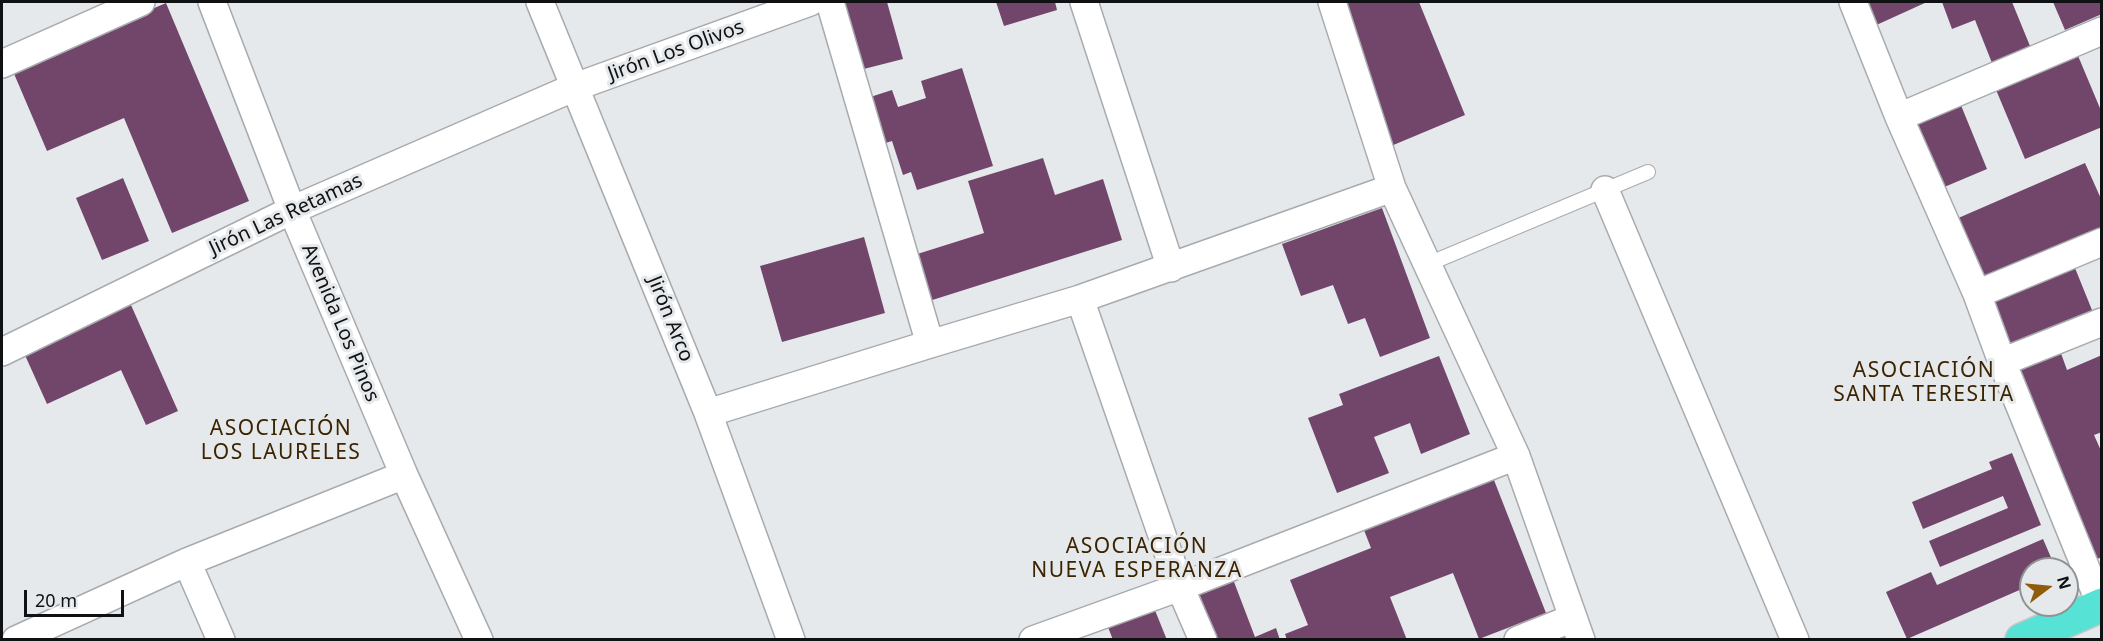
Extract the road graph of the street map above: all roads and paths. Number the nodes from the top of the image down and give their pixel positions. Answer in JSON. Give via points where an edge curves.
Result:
{"nodes":[{"id":1,"x":141,"y":2,"type":"edge"},
{"id":2,"x":212,"y":2,"type":"edge"},
{"id":3,"x":540,"y":2,"type":"edge"},
{"id":4,"x":810,"y":2,"type":"edge"},
{"id":5,"x":830,"y":2,"type":"edge"},
{"id":6,"x":1084,"y":2,"type":"edge"},
{"id":7,"x":1332,"y":2,"type":"edge"},
{"id":8,"x":1853,"y":2,"type":"edge"},
{"id":9,"x":2102,"y":31,"type":"edge"},
{"id":10,"x":2,"y":64,"type":"edge"},
{"id":11,"x":575,"y":87,"type":"junction"},
{"id":12,"x":1899,"y":117,"type":"junction"},
{"id":13,"x":1648,"y":172,"type":"dead end"},
{"id":14,"x":1392,"y":188,"type":"junction"},
{"id":15,"x":1605,"y":190,"type":"junction"},
{"id":16,"x":292,"y":210,"type":"junction"},
{"id":17,"x":2102,"y":242,"type":"edge"},
{"id":18,"x":1428,"y":264,"type":"junction"},
{"id":19,"x":1171,"y":268,"type":"junction"},
{"id":20,"x":1977,"y":294,"type":"junction"},
{"id":21,"x":1080,"y":299,"type":"junction"},
{"id":22,"x":2102,"y":322,"type":"edge"},
{"id":23,"x":930,"y":344,"type":"junction"},
{"id":24,"x":2,"y":352,"type":"edge"},
{"id":25,"x":2002,"y":362,"type":"junction"},
{"id":26,"x":708,"y":413,"type":"junction"},
{"id":27,"x":1516,"y":456,"type":"junction"},
{"id":28,"x":404,"y":475,"type":"junction"},
{"id":29,"x":187,"y":562,"type":"junction"},
{"id":30,"x":1180,"y":587,"type":"junction"},
{"id":31,"x":2101,"y":606,"type":"edge"},
{"id":32,"x":1577,"y":629,"type":"edge"},
{"id":33,"x":16,"y":639,"type":"edge"},
{"id":34,"x":221,"y":639,"type":"edge"},
{"id":35,"x":479,"y":639,"type":"edge"},
{"id":36,"x":791,"y":639,"type":"edge"},
{"id":37,"x":1033,"y":639,"type":"edge"},
{"id":38,"x":1203,"y":639,"type":"edge"},
{"id":39,"x":1518,"y":639,"type":"edge"},
{"id":40,"x":1795,"y":639,"type":"edge"},
{"id":41,"x":2022,"y":639,"type":"edge"}],
"edges":[{"from":1,"to":10,"type":"street"},
{"from":2,"to":16,"type":"street","name":"Avenida Los Pinos"},
{"from":3,"to":11,"type":"street","name":"Jirón Arco"},
{"from":4,"to":11,"type":"street","name":"Jirón Los Olivos"},
{"from":5,"to":23,"type":"street"},
{"from":6,"to":19,"type":"street"},
{"from":7,"to":14,"type":"street"},
{"from":8,"to":12,"type":"street"},
{"from":9,"to":12,"type":"street"},
{"from":11,"to":16,"type":"street","name":"Jirón Las Retamas"},
{"from":11,"to":26,"type":"street","name":"Jirón Arco"},
{"from":12,"to":20,"type":"street"},
{"from":13,"to":15,"type":"lane"},
{"from":14,"to":18,"type":"street"},
{"from":14,"to":19,"type":"street"},
{"from":15,"to":18,"type":"lane"},
{"from":15,"to":40,"type":"street"},
{"from":16,"to":24,"type":"street","name":"Jirón Las Retamas"},
{"from":16,"to":28,"type":"street","name":"Avenida Los Pinos"},
{"from":17,"to":20,"type":"street"},
{"from":18,"to":27,"type":"street"},
{"from":19,"to":21,"type":"street"},
{"from":20,"to":25,"type":"street"},
{"from":21,"to":23,"type":"street"},
{"from":21,"to":30,"type":"street"},
{"from":22,"to":25,"type":"street"},
{"from":23,"to":26,"type":"street"},
{"from":25,"to":31,"type":"street"},
{"from":26,"to":36,"type":"street","name":"Jirón Arco"},
{"from":27,"to":30,"type":"street"},
{"from":27,"to":32,"type":"street"},
{"from":28,"to":29,"type":"street"},
{"from":28,"to":35,"type":"street","name":"Avenida Los Pinos"},
{"from":29,"to":33,"type":"street"},
{"from":29,"to":34,"type":"street"},
{"from":30,"to":37,"type":"street"},
{"from":30,"to":38,"type":"street"},
{"from":31,"to":41,"type":"highway"},
{"from":32,"to":39,"type":"street"}]}
